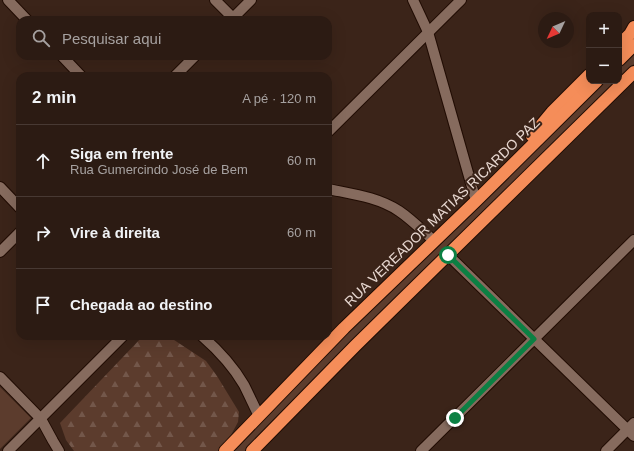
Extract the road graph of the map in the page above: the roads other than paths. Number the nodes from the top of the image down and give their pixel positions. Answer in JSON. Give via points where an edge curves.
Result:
{"nodes":[{"id":1,"x":8,"y":0,"type":"edge"},
{"id":2,"x":215,"y":0,"type":"edge"},
{"id":3,"x":251,"y":0,"type":"edge"},
{"id":4,"x":413,"y":0,"type":"edge"},
{"id":5,"x":461,"y":0,"type":"edge"},
{"id":6,"x":23,"y":16,"type":"edge"},
{"id":7,"x":229,"y":16,"type":"edge"},
{"id":8,"x":235,"y":16,"type":"edge"},
{"id":9,"x":634,"y":27,"type":"edge"},
{"id":10,"x":428,"y":32,"type":"junction"},
{"id":11,"x":622,"y":42,"type":"edge"},
{"id":12,"x":634,"y":45,"type":"edge"},
{"id":13,"x":622,"y":57,"type":"edge"},
{"id":14,"x":66,"y":60,"type":"edge"},
{"id":15,"x":191,"y":60,"type":"edge"},
{"id":16,"x":77,"y":72,"type":"edge"},
{"id":17,"x":179,"y":72,"type":"edge"},
{"id":18,"x":634,"y":72,"type":"edge"},
{"id":19,"x":586,"y":78,"type":"edge"},
{"id":20,"x":594,"y":84,"type":"edge"},
{"id":21,"x":332,"y":128,"type":"edge"},
{"id":22,"x":514,"y":164,"type":"junction"},
{"id":23,"x":0,"y":187,"type":"edge"},
{"id":24,"x":332,"y":190,"type":"edge"},
{"id":25,"x":476,"y":200,"type":"junction"},
{"id":26,"x":16,"y":204,"type":"edge"},
{"id":27,"x":16,"y":236,"type":"edge"},
{"id":28,"x":634,"y":240,"type":"edge"},
{"id":29,"x":434,"y":241,"type":"junction"},
{"id":30,"x":0,"y":252,"type":"edge"},
{"id":31,"x":448,"y":255,"type":"junction"},
{"id":32,"x":534,"y":339,"type":"junction"},
{"id":33,"x":119,"y":340,"type":"edge"},
{"id":34,"x":206,"y":340,"type":"edge"},
{"id":35,"x":0,"y":377,"type":"edge"},
{"id":36,"x":258,"y":416,"type":"junction"},
{"id":37,"x":41,"y":419,"type":"junction"},
{"id":38,"x":632,"y":430,"type":"edge"},
{"id":39,"x":8,"y":451,"type":"edge"},
{"id":40,"x":60,"y":451,"type":"edge"},
{"id":41,"x":225,"y":451,"type":"edge"},
{"id":42,"x":252,"y":451,"type":"edge"},
{"id":43,"x":422,"y":451,"type":"edge"},
{"id":44,"x":606,"y":451,"type":"edge"}],
"edges":[{"from":1,"to":6,"type":"street"},
{"from":2,"to":7,"type":"street"},
{"from":3,"to":8,"type":"street"},
{"from":4,"to":10,"type":"street"},
{"from":5,"to":10,"type":"street"},
{"from":9,"to":11,"type":"highway"},
{"from":10,"to":21,"type":"street"},
{"from":10,"to":25,"type":"street"},
{"from":12,"to":13,"type":"highway"},
{"from":14,"to":16,"type":"street"},
{"from":15,"to":17,"type":"street"},
{"from":18,"to":31,"type":"highway"},
{"from":19,"to":22,"type":"highway","via":[[547,118],[527,142]]},
{"from":20,"to":22,"type":"highway","name":"RUA VEREADOR MATIAS RICARDO PAZ"},
{"from":22,"to":25,"type":"highway","name":"RUA VEREADOR MATIAS RICARDO PAZ"},
{"from":23,"to":26,"type":"street"},
{"from":24,"to":29,"type":"street","via":[[386,204],[399,211]]},
{"from":25,"to":29,"type":"highway","name":"RUA VEREADOR MATIAS RICARDO PAZ"},
{"from":27,"to":30,"type":"street"},
{"from":28,"to":32,"type":"street"},
{"from":29,"to":36,"type":"highway","name":"RUA VEREADOR MATIAS RICARDO PAZ"},
{"from":31,"to":32,"type":"street"},
{"from":31,"to":42,"type":"highway"},
{"from":32,"to":38,"type":"street"},
{"from":32,"to":43,"type":"street"},
{"from":33,"to":37,"type":"street"},
{"from":34,"to":36,"type":"street","via":[[221,354],[244,385]]},
{"from":35,"to":37,"type":"street"},
{"from":36,"to":41,"type":"highway","name":"RUA VEREADOR MATIAS RICARDO PAZ"},
{"from":37,"to":39,"type":"street"},
{"from":37,"to":40,"type":"street"},
{"from":38,"to":44,"type":"street"}]}
